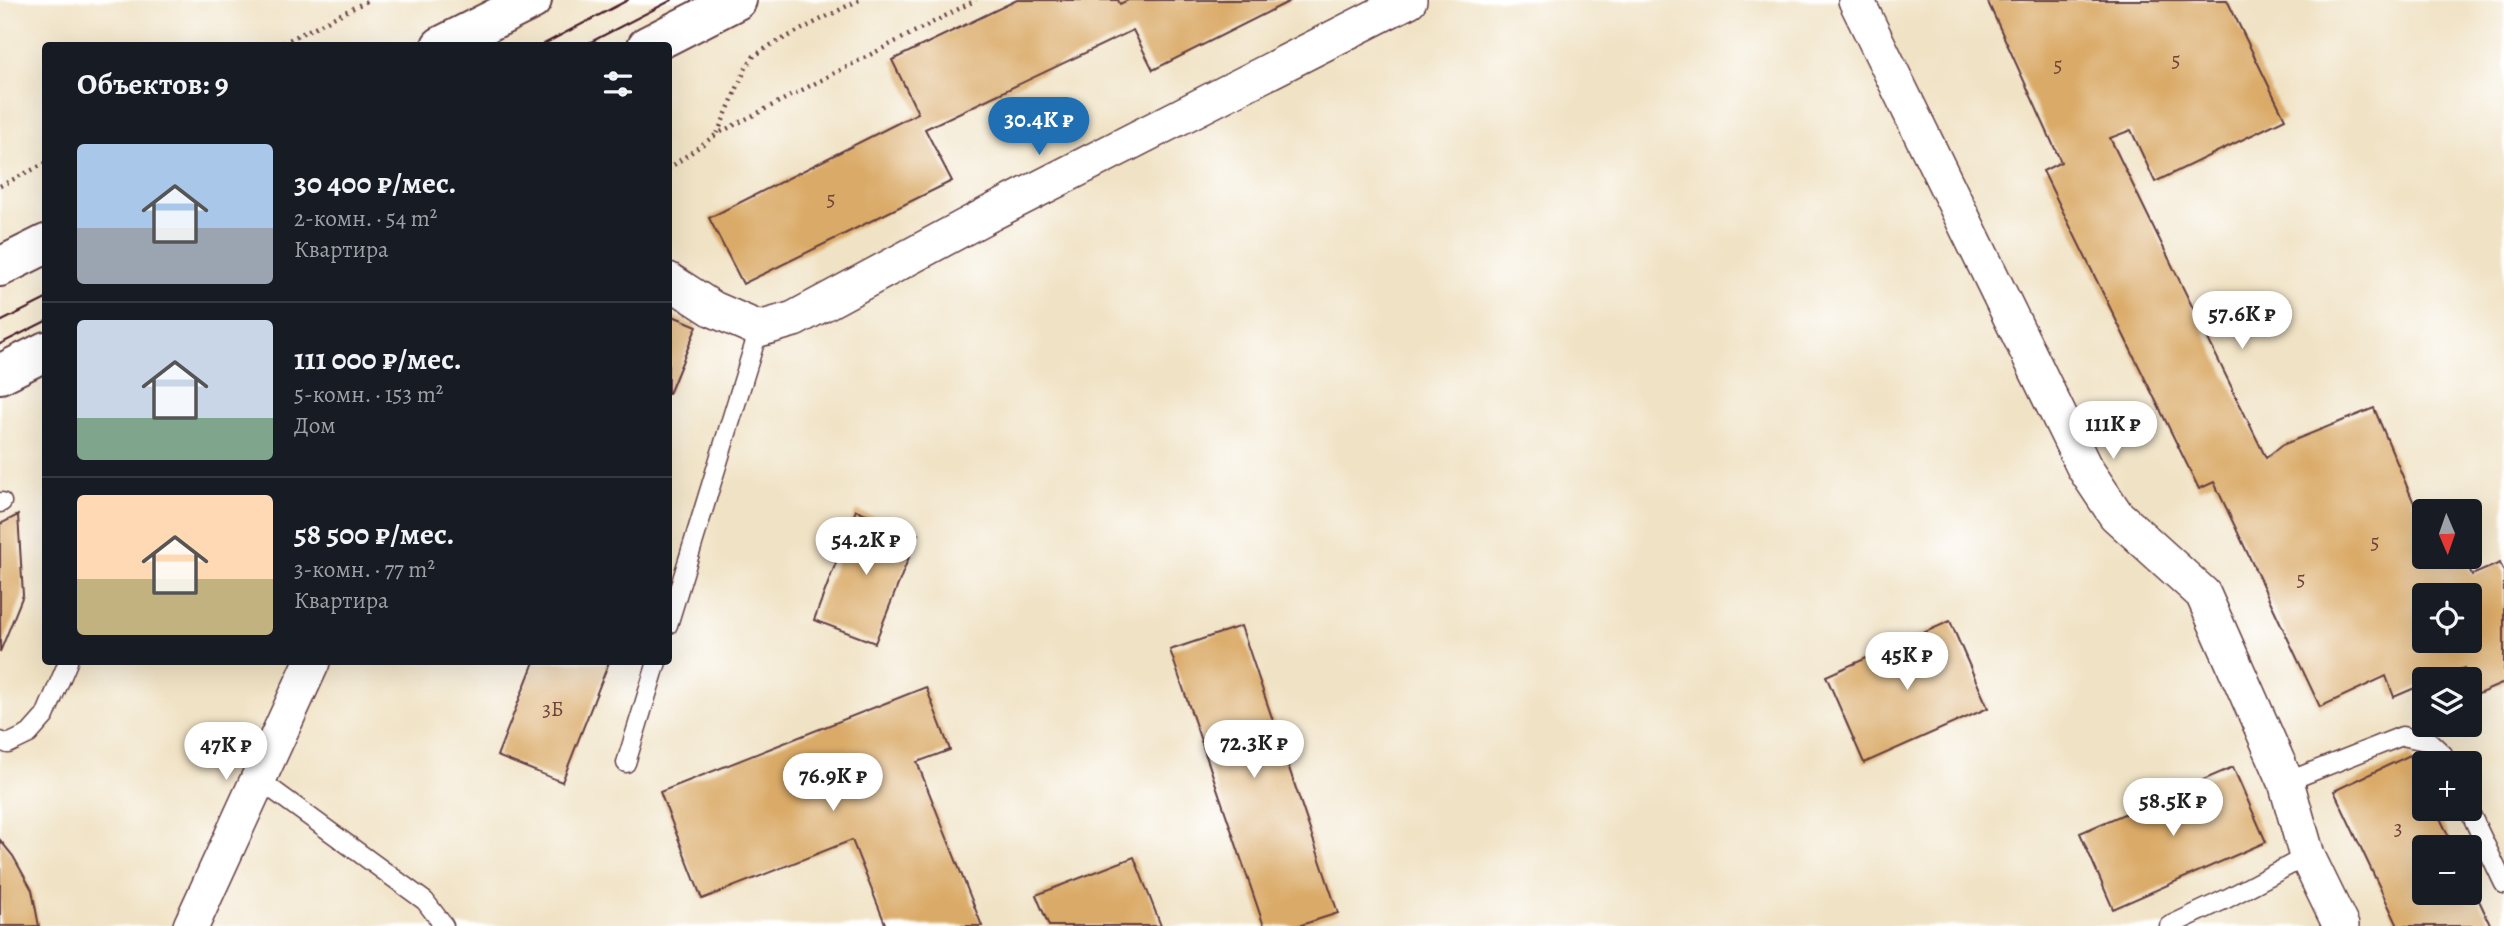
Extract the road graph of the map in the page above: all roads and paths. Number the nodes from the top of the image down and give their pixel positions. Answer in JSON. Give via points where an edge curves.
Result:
{"nodes":[{"id":1,"x":369,"y":0,"type":"edge"},
{"id":2,"x":531,"y":0,"type":"edge"},
{"id":3,"x":737,"y":0,"type":"edge"},
{"id":4,"x":859,"y":0,"type":"edge"},
{"id":5,"x":976,"y":0,"type":"edge"},
{"id":6,"x":1409,"y":0,"type":"edge"},
{"id":7,"x":1856,"y":0,"type":"edge"},
{"id":8,"x":285,"y":42,"type":"edge"},
{"id":9,"x":449,"y":42,"type":"edge"},
{"id":10,"x":655,"y":42,"type":"edge"},
{"id":11,"x":717,"y":134,"type":"junction"},
{"id":12,"x":42,"y":165,"type":"edge"},
{"id":13,"x":672,"y":166,"type":"edge"},
{"id":14,"x":0,"y":186,"type":"edge"},
{"id":15,"x":42,"y":246,"type":"edge"},
{"id":16,"x":0,"y":267,"type":"edge"},
{"id":17,"x":672,"y":282,"type":"edge"},
{"id":18,"x":760,"y":329,"type":"junction"},
{"id":19,"x":42,"y":353,"type":"edge"},
{"id":20,"x":0,"y":374,"type":"edge"},
{"id":21,"x":672,"y":612,"type":"edge"},
{"id":22,"x":67,"y":665,"type":"edge"},
{"id":23,"x":311,"y":665,"type":"edge"},
{"id":24,"x":656,"y":665,"type":"edge"},
{"id":25,"x":0,"y":741,"type":"edge"},
{"id":26,"x":2440,"y":751,"type":"edge"},
{"id":27,"x":626,"y":763,"type":"dead end"},
{"id":28,"x":258,"y":779,"type":"junction"},
{"id":29,"x":2286,"y":782,"type":"junction"},
{"id":30,"x":2474,"y":821,"type":"edge"},
{"id":31,"x":2307,"y":856,"type":"junction"},
{"id":32,"x":2504,"y":884,"type":"edge"},
{"id":33,"x":191,"y":926,"type":"edge"},
{"id":34,"x":444,"y":926,"type":"edge"},
{"id":35,"x":2169,"y":926,"type":"edge"},
{"id":36,"x":2341,"y":926,"type":"edge"}],
"edges":[{"from":1,"to":8,"type":"path"},
{"from":2,"to":9,"type":"main road"},
{"from":3,"to":10,"type":"main road"},
{"from":4,"to":11,"type":"path","via":[[754,56]]},
{"from":5,"to":11,"type":"path"},
{"from":6,"to":18,"type":"street","via":[[992,212],[794,319]]},
{"from":7,"to":29,"type":"street","via":[[2084,467],[2116,515],[2203,594]]},
{"from":11,"to":13,"type":"path"},
{"from":12,"to":14,"type":"path"},
{"from":15,"to":16,"type":"main road"},
{"from":17,"to":18,"type":"street","via":[[713,309]]},
{"from":18,"to":21,"type":"lane"},
{"from":19,"to":20,"type":"main road"},
{"from":22,"to":25,"type":"lane","via":[[45,716],[29,734],[8,744]]},
{"from":23,"to":28,"type":"street"},
{"from":24,"to":27,"type":"lane"},
{"from":26,"to":29,"type":"lane","via":[[2430,742],[2402,737]]},
{"from":28,"to":33,"type":"street"},
{"from":28,"to":34,"type":"lane","via":[[425,901]]},
{"from":29,"to":31,"type":"street"},
{"from":30,"to":32,"type":"lane"},
{"from":31,"to":35,"type":"lane"},
{"from":31,"to":36,"type":"street"}]}
